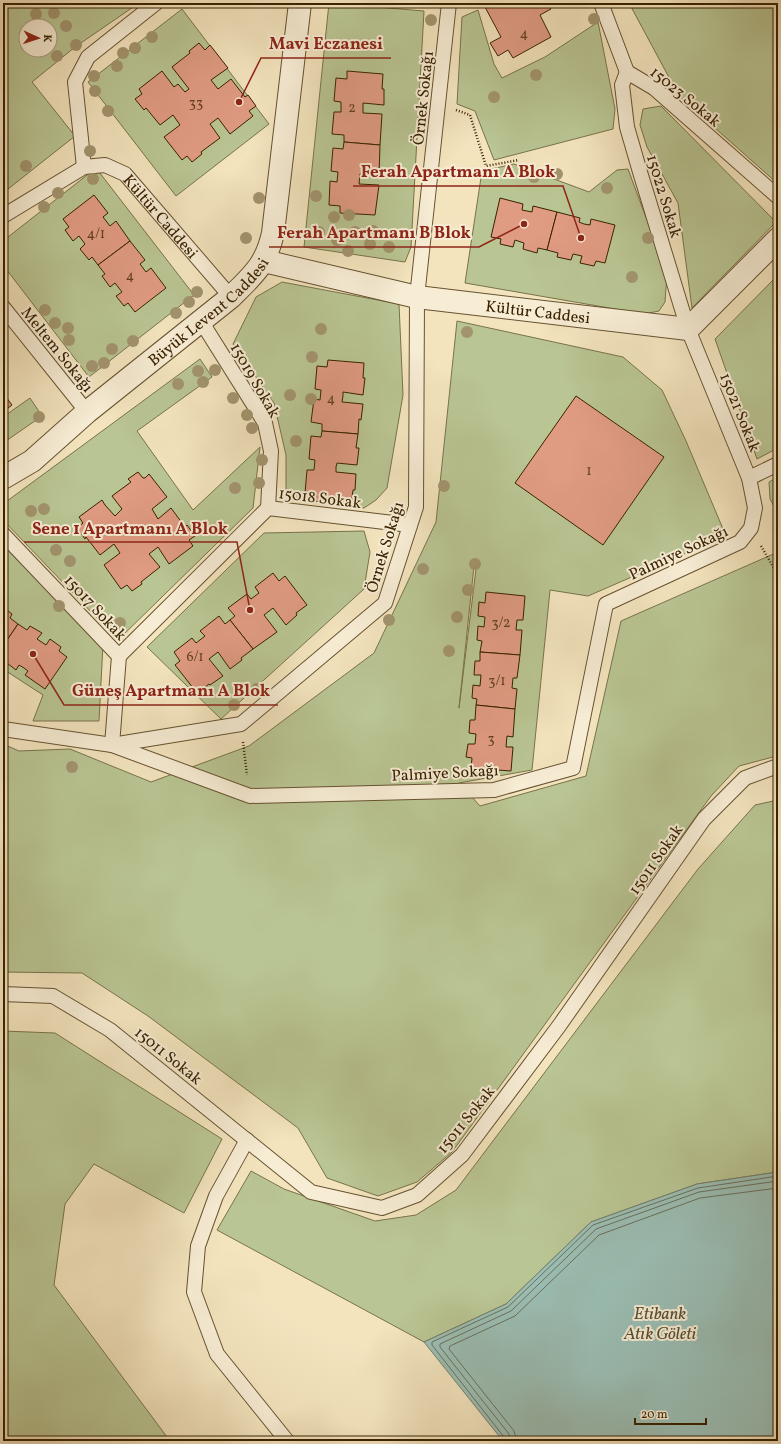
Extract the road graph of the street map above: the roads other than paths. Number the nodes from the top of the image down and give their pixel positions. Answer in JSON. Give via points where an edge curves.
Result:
{"nodes":[{"id":1,"x":156,"y":3,"type":"edge"},
{"id":2,"x":300,"y":3,"type":"edge"},
{"id":3,"x":449,"y":3,"type":"edge"},
{"id":4,"x":601,"y":3,"type":"edge"},
{"id":5,"x":627,"y":72,"type":"junction"},
{"id":6,"x":84,"y":167,"type":"junction"},
{"id":7,"x":778,"y":197,"type":"edge"},
{"id":8,"x":3,"y":216,"type":"edge"},
{"id":9,"x":778,"y":239,"type":"edge"},
{"id":10,"x":264,"y":261,"type":"junction"},
{"id":11,"x":231,"y":297,"type":"junction"},
{"id":12,"x":417,"y":297,"type":"junction"},
{"id":13,"x":3,"y":307,"type":"edge"},
{"id":14,"x":201,"y":321,"type":"junction"},
{"id":15,"x":688,"y":329,"type":"junction"},
{"id":16,"x":87,"y":412,"type":"junction"},
{"id":17,"x":778,"y":464,"type":"edge"},
{"id":18,"x":3,"y":478,"type":"edge"},
{"id":19,"x":749,"y":478,"type":"junction"},
{"id":20,"x":268,"y":508,"type":"junction"},
{"id":21,"x":410,"y":525,"type":"junction"},
{"id":22,"x":751,"y":528,"type":"joint"},
{"id":23,"x":3,"y":534,"type":"edge"},
{"id":24,"x":119,"y":656,"type":"junction"},
{"id":25,"x":3,"y":729,"type":"edge"},
{"id":26,"x":112,"y":745,"type":"junction"},
{"id":27,"x":778,"y":767,"type":"edge"},
{"id":28,"x":3,"y":994,"type":"edge"},
{"id":29,"x":247,"y":1140,"type":"junction"},
{"id":30,"x":287,"y":1441,"type":"edge"}],
"edges":[{"from":1,"to":6,"type":"lane","via":[[88,57],[75,82]]},
{"from":2,"to":10,"type":"street","name":"Büyük Levent Caddesi","via":[[273,233]]},
{"from":3,"to":12,"type":"lane","name":"Örnek Sokağı"},
{"from":4,"to":5,"type":"lane","name":"15023 Sokak"},
{"from":5,"to":7,"type":"lane","name":"15023 Sokak","via":[[654,88]]},
{"from":5,"to":15,"type":"lane","name":"15022 Sokak","via":[[622,85],[627,127]]},
{"from":6,"to":8,"type":"lane"},
{"from":6,"to":11,"type":"lane","name":"Kültür Caddesi","via":[[105,165],[125,174]]},
{"from":9,"to":15,"type":"street"},
{"from":10,"to":11,"type":"street","name":"Büyük Levent Caddesi"},
{"from":10,"to":12,"type":"street","name":"Kültür Caddesi"},
{"from":11,"to":14,"type":"street","name":"Büyük Levent Caddesi"},
{"from":12,"to":15,"type":"street","name":"Kültür Caddesi"},
{"from":12,"to":21,"type":"lane","name":"Örnek Sokağı","via":[[416,507]]},
{"from":13,"to":16,"type":"lane","name":"Meltem Sokağı"},
{"from":14,"to":16,"type":"street","name":"Büyük Levent Caddesi"},
{"from":14,"to":20,"type":"lane","name":"15019 Sokak","via":[[264,423],[271,451]]},
{"from":15,"to":19,"type":"lane","name":"15021 Sokak"},
{"from":16,"to":18,"type":"street","name":"Büyük Levent Caddesi","via":[[32,461]]},
{"from":17,"to":19,"type":"lane"},
{"from":19,"to":22,"type":"lane","name":"15021 Sokak","via":[[755,508]]},
{"from":20,"to":21,"type":"lane","name":"15018 Sokak"},
{"from":20,"to":24,"type":"lane","name":"15018 Sokak"},
{"from":21,"to":26,"type":"lane","name":"Örnek Sokağı","via":[[385,603],[241,724]]},
{"from":22,"to":26,"type":"lane","name":"Palmiye Sokağı","via":[[740,542],[606,604],[573,768],[494,790],[250,796]]},
{"from":23,"to":24,"type":"lane","name":"15017 Sokak"},
{"from":24,"to":26,"type":"lane","name":"15017 Sokak"},
{"from":25,"to":26,"type":"lane"},
{"from":27,"to":29,"type":"lane","name":"15011 Sokak","via":[[745,778],[704,819],[559,1026],[462,1155],[417,1195],[382,1208],[311,1192]]},
{"from":28,"to":29,"type":"lane","name":"15011 Sokak","via":[[53,996],[110,1030]]},
{"from":29,"to":30,"type":"lane","via":[[216,1196],[198,1246],[194,1292],[217,1354]]}]}
